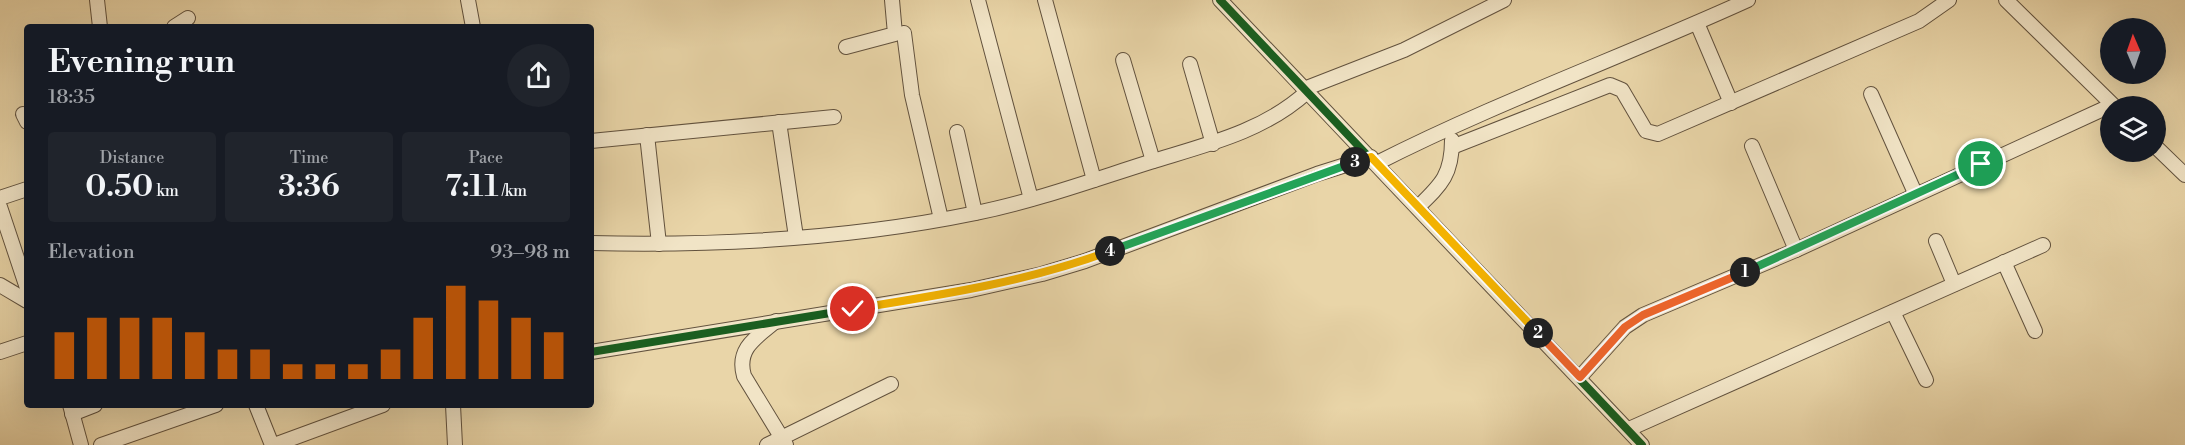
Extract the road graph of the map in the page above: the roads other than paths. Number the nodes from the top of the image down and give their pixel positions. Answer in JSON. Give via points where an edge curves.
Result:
{"nodes":[{"id":1,"x":97,"y":0,"type":"edge"},
{"id":2,"x":468,"y":0,"type":"edge"},
{"id":3,"x":892,"y":0,"type":"edge"},
{"id":4,"x":978,"y":0,"type":"edge"},
{"id":5,"x":1045,"y":0,"type":"edge"},
{"id":6,"x":1220,"y":0,"type":"edge"},
{"id":7,"x":1748,"y":0,"type":"edge"},
{"id":8,"x":1949,"y":0,"type":"edge"},
{"id":9,"x":2006,"y":0,"type":"edge"},
{"id":10,"x":1501,"y":1,"type":"edge"},
{"id":11,"x":188,"y":18,"type":"dead end"},
{"id":12,"x":1697,"y":23,"type":"junction"},
{"id":13,"x":100,"y":24,"type":"edge"},
{"id":14,"x":179,"y":24,"type":"edge"},
{"id":15,"x":472,"y":24,"type":"edge"},
{"id":16,"x":904,"y":33,"type":"dead end"},
{"id":17,"x":846,"y":47,"type":"dead end"},
{"id":18,"x":1123,"y":60,"type":"dead end"},
{"id":19,"x":1190,"y":64,"type":"dead end"},
{"id":20,"x":1305,"y":90,"type":"junction"},
{"id":21,"x":1871,"y":94,"type":"dead end"},
{"id":22,"x":2103,"y":96,"type":"edge"},
{"id":23,"x":1731,"y":103,"type":"junction"},
{"id":24,"x":2100,"y":112,"type":"edge"},
{"id":25,"x":834,"y":117,"type":"dead end"},
{"id":26,"x":779,"y":122,"type":"junction"},
{"id":27,"x":1452,"y":125,"type":"junction"},
{"id":28,"x":957,"y":132,"type":"dead end"},
{"id":29,"x":647,"y":135,"type":"junction"},
{"id":30,"x":594,"y":141,"type":"edge"},
{"id":31,"x":1213,"y":144,"type":"junction"},
{"id":32,"x":1752,"y":146,"type":"dead end"},
{"id":33,"x":1452,"y":147,"type":"junction"},
{"id":34,"x":2166,"y":157,"type":"edge"},
{"id":35,"x":1374,"y":160,"type":"junction"},
{"id":36,"x":1153,"y":161,"type":"junction"},
{"id":37,"x":2185,"y":175,"type":"edge"},
{"id":38,"x":1094,"y":180,"type":"junction"},
{"id":39,"x":24,"y":190,"type":"edge"},
{"id":40,"x":1915,"y":193,"type":"junction"},
{"id":41,"x":0,"y":198,"type":"edge"},
{"id":42,"x":1031,"y":199,"type":"junction"},
{"id":43,"x":0,"y":207,"type":"edge"},
{"id":44,"x":1418,"y":207,"type":"junction"},
{"id":45,"x":975,"y":213,"type":"junction"},
{"id":46,"x":941,"y":219,"type":"junction"},
{"id":47,"x":796,"y":237,"type":"junction"},
{"id":48,"x":1936,"y":241,"type":"dead end"},
{"id":49,"x":594,"y":243,"type":"edge"},
{"id":50,"x":659,"y":244,"type":"junction"},
{"id":51,"x":2043,"y":245,"type":"dead end"},
{"id":52,"x":1796,"y":250,"type":"junction"},
{"id":53,"x":2004,"y":262,"type":"junction"},
{"id":54,"x":24,"y":279,"type":"edge"},
{"id":55,"x":1954,"y":284,"type":"junction"},
{"id":56,"x":0,"y":285,"type":"edge"},
{"id":57,"x":24,"y":299,"type":"edge"},
{"id":58,"x":1893,"y":312,"type":"junction"},
{"id":59,"x":776,"y":320,"type":"junction"},
{"id":60,"x":2035,"y":331,"type":"dead end"},
{"id":61,"x":24,"y":344,"type":"edge"},
{"id":62,"x":594,"y":351,"type":"edge"},
{"id":63,"x":0,"y":352,"type":"edge"},
{"id":64,"x":1580,"y":377,"type":"junction"},
{"id":65,"x":1926,"y":380,"type":"dead end"},
{"id":66,"x":891,"y":384,"type":"dead end"},
{"id":67,"x":207,"y":408,"type":"edge"},
{"id":68,"x":257,"y":408,"type":"edge"},
{"id":69,"x":375,"y":408,"type":"edge"},
{"id":70,"x":453,"y":408,"type":"edge"},
{"id":71,"x":71,"y":409,"type":"edge"},
{"id":72,"x":1629,"y":429,"type":"junction"},
{"id":73,"x":784,"y":441,"type":"edge"},
{"id":74,"x":81,"y":445,"type":"edge"},
{"id":75,"x":101,"y":445,"type":"edge"},
{"id":76,"x":273,"y":445,"type":"edge"},
{"id":77,"x":454,"y":445,"type":"edge"},
{"id":78,"x":767,"y":445,"type":"edge"},
{"id":79,"x":1642,"y":445,"type":"edge"}],
"edges":[{"from":1,"to":13,"type":"street"},
{"from":2,"to":15,"type":"street"},
{"from":3,"to":17,"type":"street","via":[[895,34]]},
{"from":4,"to":42,"type":"street"},
{"from":5,"to":38,"type":"street"},
{"from":6,"to":20,"type":"street"},
{"from":7,"to":12,"type":"street"},
{"from":8,"to":23,"type":"street","via":[[1919,21]]},
{"from":9,"to":22,"type":"street"},
{"from":10,"to":20,"type":"street","via":[[1404,50]]},
{"from":11,"to":14,"type":"street"},
{"from":12,"to":23,"type":"street"},
{"from":12,"to":27,"type":"street"},
{"from":16,"to":46,"type":"street","via":[[912,94]]},
{"from":18,"to":36,"type":"street"},
{"from":19,"to":31,"type":"street"},
{"from":20,"to":31,"type":"street","via":[[1267,120]]},
{"from":20,"to":35,"type":"street"},
{"from":21,"to":40,"type":"street"},
{"from":23,"to":33,"type":"street","via":[[1665,132],[1651,134],[1622,90],[1604,85]]},
{"from":24,"to":40,"type":"street"},
{"from":25,"to":26,"type":"street"},
{"from":26,"to":29,"type":"street"},
{"from":26,"to":47,"type":"street"},
{"from":27,"to":33,"type":"street"},
{"from":27,"to":35,"type":"street"},
{"from":28,"to":45,"type":"street"},
{"from":29,"to":30,"type":"street"},
{"from":29,"to":50,"type":"street"},
{"from":31,"to":36,"type":"street"},
{"from":32,"to":52,"type":"street"},
{"from":33,"to":44,"type":"street","via":[[1447,176]]},
{"from":34,"to":37,"type":"street"},
{"from":35,"to":44,"type":"street"},
{"from":35,"to":59,"type":"street","via":[[1317,174],[1042,274],[971,290]]},
{"from":36,"to":38,"type":"street"},
{"from":38,"to":42,"type":"street"},
{"from":39,"to":41,"type":"street"},
{"from":40,"to":52,"type":"street"},
{"from":42,"to":45,"type":"street"},
{"from":43,"to":54,"type":"street"},
{"from":44,"to":64,"type":"street"},
{"from":45,"to":46,"type":"street"},
{"from":46,"to":47,"type":"street","via":[[874,231]]},
{"from":47,"to":50,"type":"street"},
{"from":48,"to":55,"type":"street"},
{"from":49,"to":50,"type":"street"},
{"from":51,"to":53,"type":"street"},
{"from":52,"to":64,"type":"street","via":[[1643,315],[1625,327]]},
{"from":53,"to":55,"type":"street"},
{"from":53,"to":60,"type":"street"},
{"from":55,"to":58,"type":"street"},
{"from":56,"to":57,"type":"street"},
{"from":58,"to":65,"type":"street"},
{"from":58,"to":72,"type":"street"},
{"from":59,"to":62,"type":"street"},
{"from":59,"to":73,"type":"street","via":[[749,344],[741,365]]},
{"from":61,"to":63,"type":"street"},
{"from":64,"to":72,"type":"street"},
{"from":66,"to":73,"type":"street"},
{"from":67,"to":75,"type":"street"},
{"from":68,"to":76,"type":"street"},
{"from":69,"to":76,"type":"street"},
{"from":70,"to":77,"type":"street"},
{"from":71,"to":74,"type":"street"},
{"from":72,"to":79,"type":"street"},
{"from":73,"to":78,"type":"street"}]}
